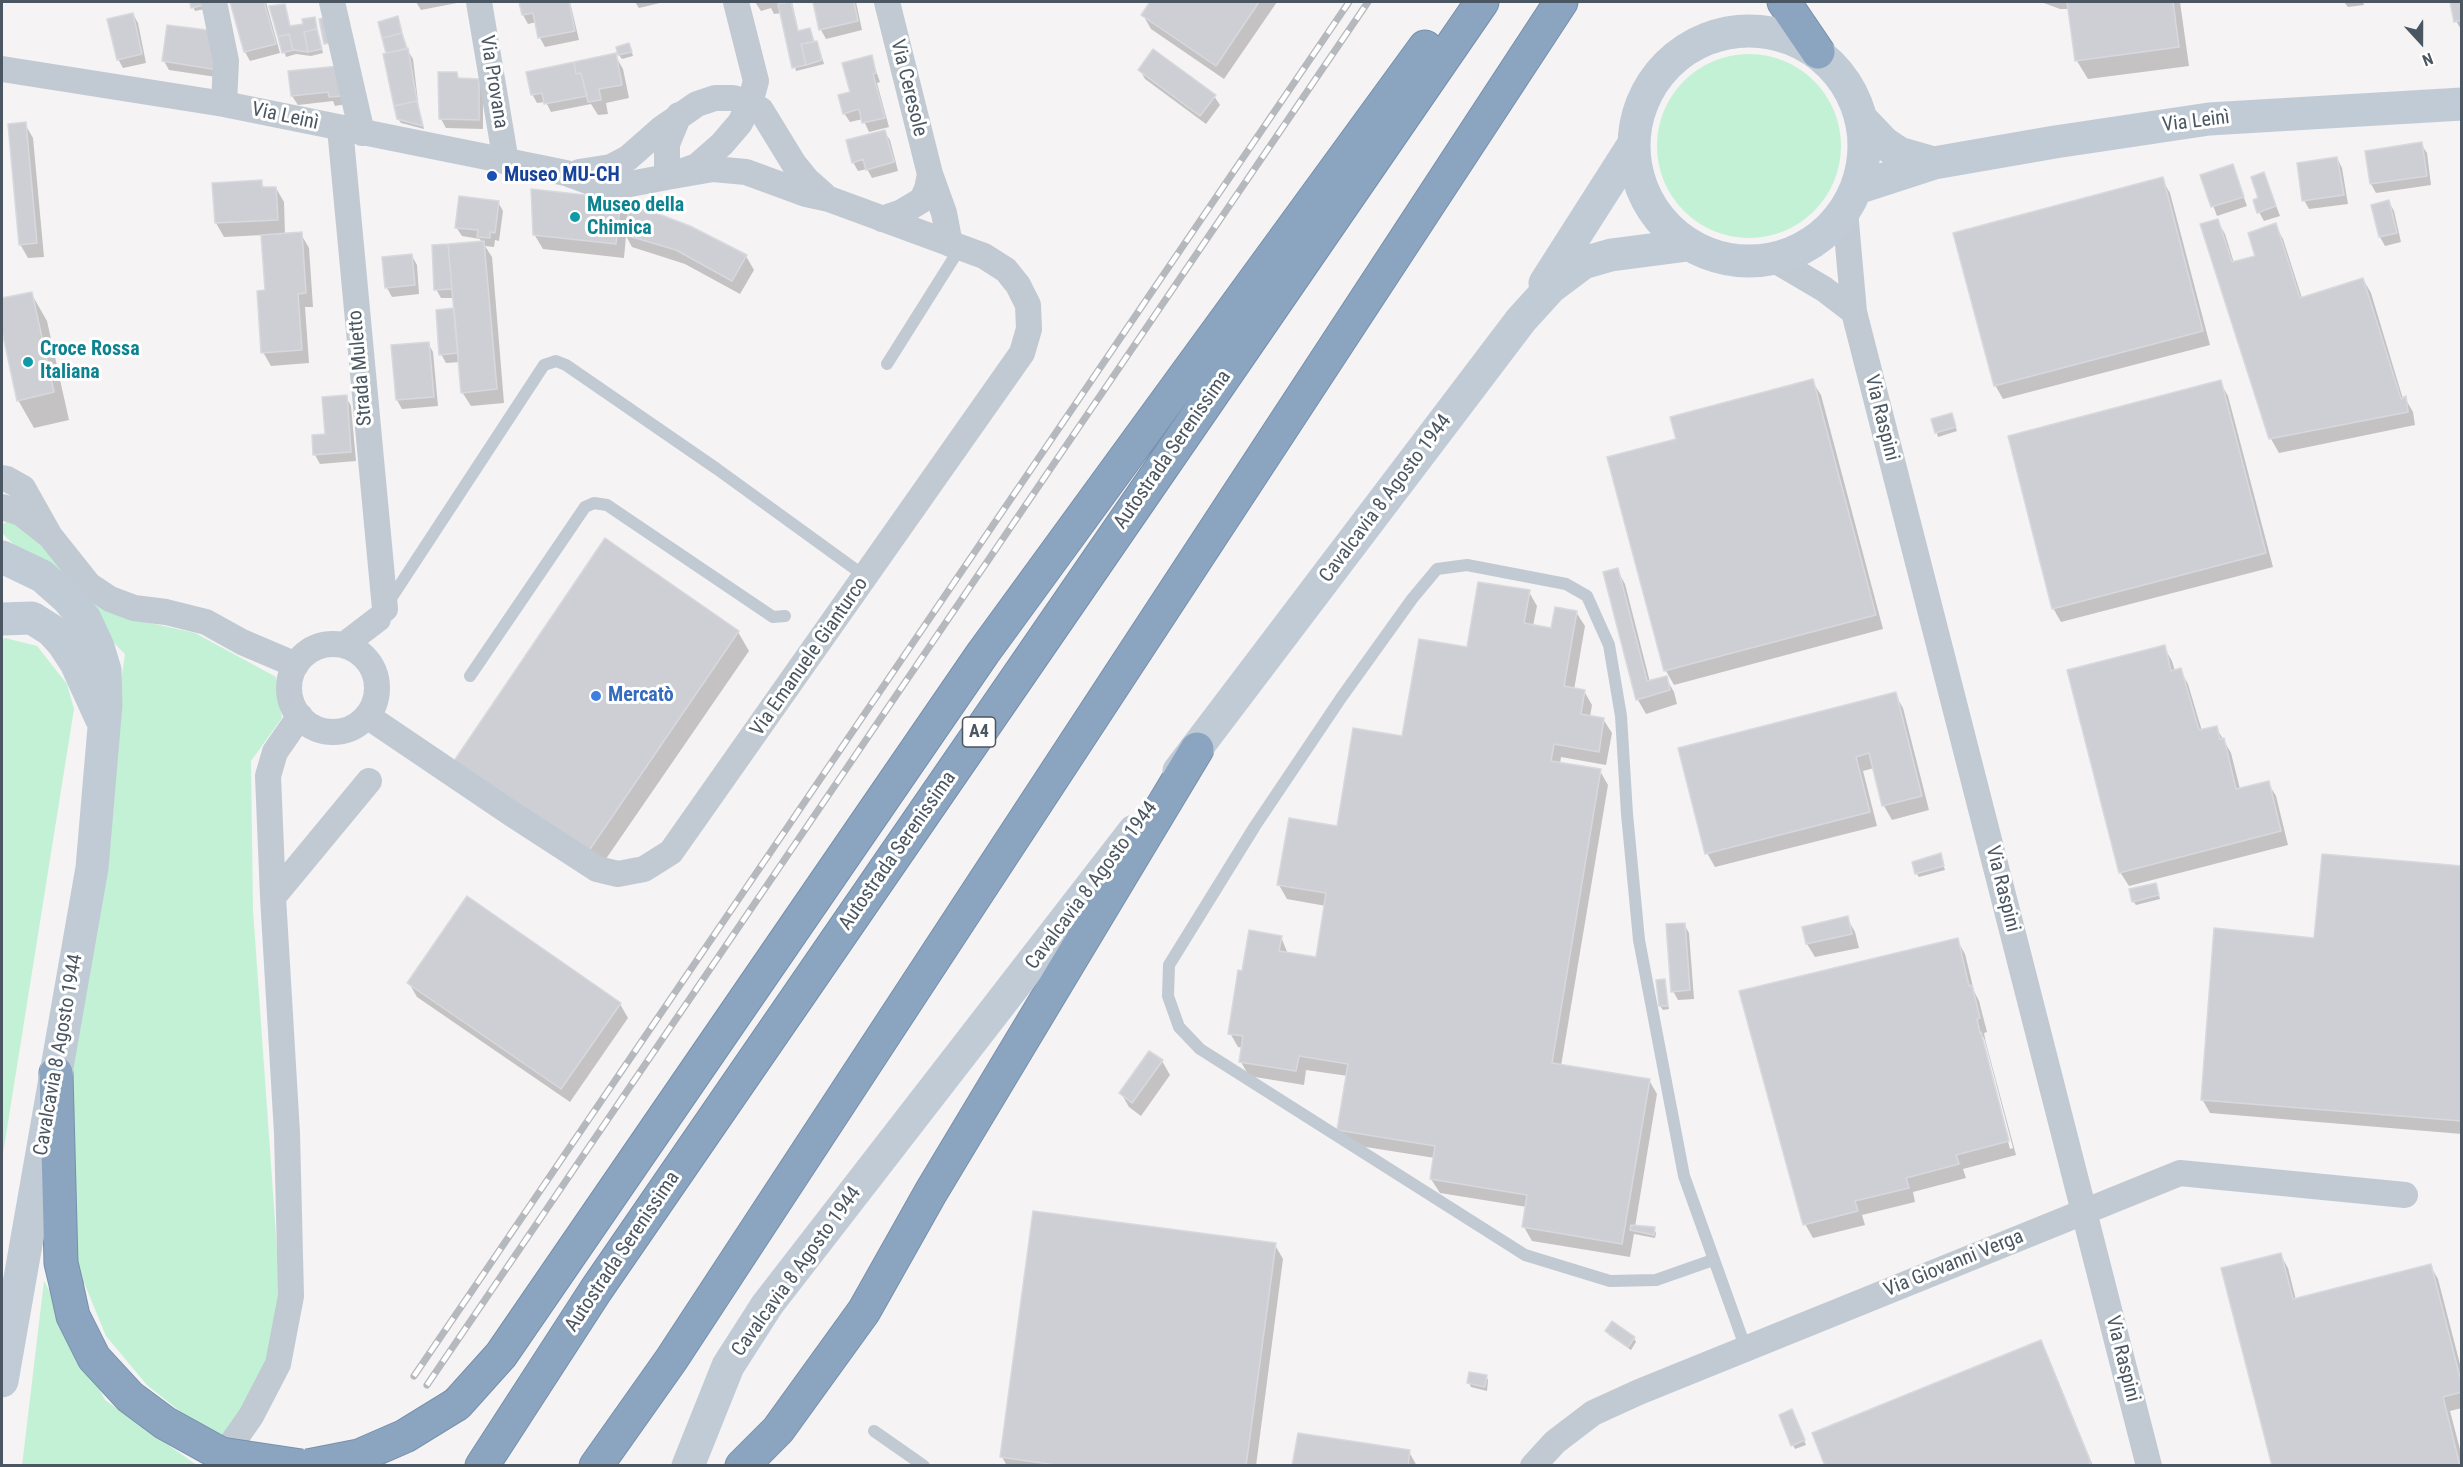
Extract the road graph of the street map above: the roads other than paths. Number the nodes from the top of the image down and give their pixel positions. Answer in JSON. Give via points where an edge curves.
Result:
{"nodes":[{"id":1,"x":213,"y":2,"type":"edge"},
{"id":2,"x":332,"y":2,"type":"edge"},
{"id":3,"x":479,"y":2,"type":"edge"},
{"id":4,"x":736,"y":2,"type":"edge"},
{"id":5,"x":887,"y":2,"type":"edge"},
{"id":6,"x":1457,"y":2,"type":"edge"},
{"id":7,"x":1482,"y":2,"type":"edge"},
{"id":8,"x":1561,"y":2,"type":"edge"},
{"id":9,"x":1784,"y":2,"type":"edge"},
{"id":10,"x":1818,"y":52,"type":"junction"},
{"id":11,"x":2,"y":69,"type":"edge"},
{"id":12,"x":750,"y":103,"type":"junction"},
{"id":13,"x":224,"y":104,"type":"junction"},
{"id":14,"x":2462,"y":104,"type":"edge"},
{"id":15,"x":679,"y":115,"type":"junction"},
{"id":16,"x":1863,"y":121,"type":"junction"},
{"id":17,"x":351,"y":130,"type":"junction"},
{"id":18,"x":1633,"y":145,"type":"junction"},
{"id":19,"x":506,"y":162,"type":"junction"},
{"id":20,"x":1934,"y":164,"type":"junction"},
{"id":21,"x":566,"y":173,"type":"junction"},
{"id":22,"x":930,"y":174,"type":"junction"},
{"id":23,"x":668,"y":177,"type":"junction"},
{"id":24,"x":829,"y":199,"type":"junction"},
{"id":25,"x":1851,"y":199,"type":"junction"},
{"id":26,"x":882,"y":219,"type":"junction"},
{"id":27,"x":1688,"y":244,"type":"junction"},
{"id":28,"x":955,"y":246,"type":"junction"},
{"id":29,"x":1773,"y":259,"type":"junction"},
{"id":30,"x":1854,"y":312,"type":"junction"},
{"id":31,"x":1521,"y":320,"type":"junction"},
{"id":32,"x":887,"y":364,"type":"dead end"},
{"id":33,"x":2,"y":478,"type":"edge"},
{"id":34,"x":2,"y":507,"type":"edge"},
{"id":35,"x":50,"y":537,"type":"junction"},
{"id":36,"x":2,"y":557,"type":"edge"},
{"id":37,"x":866,"y":577,"type":"junction"},
{"id":38,"x":381,"y":614,"type":"junction"},
{"id":39,"x":785,"y":616,"type":"dead end"},
{"id":40,"x":2,"y":619,"type":"edge"},
{"id":41,"x":354,"y":650,"type":"junction"},
{"id":42,"x":296,"y":665,"type":"junction"},
{"id":43,"x":470,"y":676,"type":"dead end"},
{"id":44,"x":300,"y":716,"type":"junction"},
{"id":45,"x":367,"y":716,"type":"junction"},
{"id":46,"x":105,"y":728,"type":"junction"},
{"id":47,"x":1197,"y":749,"type":"junction"},
{"id":48,"x":369,"y":781,"type":"dead end"},
{"id":49,"x":273,"y":897,"type":"junction"},
{"id":50,"x":56,"y":1073,"type":"junction"},
{"id":51,"x":2405,"y":1195,"type":"dead end"},
{"id":52,"x":2084,"y":1211,"type":"junction"},
{"id":53,"x":1713,"y":1260,"type":"junction"},
{"id":54,"x":1746,"y":1349,"type":"junction"},
{"id":55,"x":2,"y":1381,"type":"edge"},
{"id":56,"x":874,"y":1431,"type":"dead end"},
{"id":57,"x":216,"y":1466,"type":"edge"},
{"id":58,"x":301,"y":1466,"type":"edge"},
{"id":59,"x":308,"y":1466,"type":"edge"},
{"id":60,"x":482,"y":1466,"type":"edge"},
{"id":61,"x":596,"y":1466,"type":"edge"},
{"id":62,"x":688,"y":1466,"type":"edge"},
{"id":63,"x":742,"y":1466,"type":"edge"},
{"id":64,"x":924,"y":1466,"type":"edge"},
{"id":65,"x":1533,"y":1466,"type":"edge"},
{"id":66,"x":2149,"y":1466,"type":"edge"}],
"edges":[{"from":1,"to":13,"type":"street","via":[[226,61]]},
{"from":2,"to":17,"type":"street","name":"Strada Muletto"},
{"from":3,"to":19,"type":"street","name":"Via Provana"},
{"from":4,"to":12,"type":"street","via":[[756,81]]},
{"from":5,"to":22,"type":"street","name":"Via Ceresole"},
{"from":6,"to":59,"type":"highway","bridge":true,"via":[[982,652],[501,1354],[457,1404],[405,1436],[359,1456]]},
{"from":7,"to":60,"type":"highway","name":"Autostrada Serenissima","number":"A4","via":[[596,1290]]},
{"from":8,"to":61,"type":"highway","via":[[671,1360]]},
{"from":9,"to":10,"type":"highway"},
{"from":10,"to":16,"type":"main road","via":[[1854,94]]},
{"from":10,"to":18,"type":"main road","via":[[1785,36],[1750,30],[1714,35],[1681,51],[1655,77],[1639,109]]},
{"from":11,"to":13,"type":"street","name":"Via Leinì"},
{"from":12,"to":15,"type":"street","via":[[716,98]]},
{"from":12,"to":23,"type":"street","via":[[740,123],[712,154],[697,166]]},
{"from":12,"to":24,"type":"street","via":[[761,110],[807,180]]},
{"from":13,"to":17,"type":"street","name":"Via Leinì"},
{"from":14,"to":20,"type":"main road","name":"Via Leinì","via":[[2209,119],[2055,141]]},
{"from":15,"to":21,"type":"street","via":[[628,158],[611,167]]},
{"from":15,"to":23,"type":"street","via":[[667,144]]},
{"from":16,"to":20,"type":"main road","name":"Via Leinì","via":[[1899,153]]},
{"from":16,"to":25,"type":"main road","via":[[1865,154]]},
{"from":17,"to":19,"type":"street","name":"Via Leinì"},
{"from":17,"to":38,"type":"street","name":"Strada Muletto"},
{"from":18,"to":27,"type":"main road","via":[[1639,184],[1658,218]]},
{"from":18,"to":31,"type":"main road","name":"Cavalcavia 8 Agosto 1944"},
{"from":19,"to":21,"type":"street","name":"Via Leinì"},
{"from":20,"to":25,"type":"main road","name":"Via Leinì"},
{"from":21,"to":23,"type":"street","via":[[612,184]]},
{"from":22,"to":26,"type":"street","via":[[922,200]]},
{"from":22,"to":28,"type":"street","name":"Via Ceresole"},
{"from":23,"to":24,"type":"street","via":[[713,169],[733,170]]},
{"from":24,"to":26,"type":"street"},
{"from":25,"to":29,"type":"main road","via":[[1825,233],[1801,249]]},
{"from":25,"to":30,"type":"street","name":"Via Raspini"},
{"from":26,"to":28,"type":"street","name":"Via Emanuele Gianturco"},
{"from":27,"to":29,"type":"main road","via":[[1714,257],[1744,262]]},
{"from":27,"to":31,"type":"main road","name":"Cavalcavia 8 Agosto 1944","via":[[1583,263],[1551,287]]},
{"from":28,"to":32,"type":"lane"},
{"from":28,"to":37,"type":"street","name":"Via Emanuele Gianturco","via":[[984,256],[1006,270],[1028,305],[1029,329],[1022,353]]},
{"from":29,"to":30,"type":"street"},
{"from":30,"to":52,"type":"street","name":"Via Raspini"},
{"from":31,"to":47,"type":"main road","name":"Cavalcavia 8 Agosto 1944"},
{"from":33,"to":35,"type":"street","via":[[23,488]]},
{"from":34,"to":35,"type":"street","via":[[21,513]]},
{"from":35,"to":42,"type":"street","via":[[88,585],[110,599],[134,608],[206,622]]},
{"from":36,"to":46,"type":"main road","name":"Cavalcavia 8 Agosto 1944","via":[[42,576],[85,619],[105,670]]},
{"from":37,"to":38,"type":"lane","via":[[717,469],[556,361],[544,365]]},
{"from":37,"to":45,"type":"street","name":"Via Emanuele Gianturco","via":[[671,852],[644,868],[618,874],[597,869]]},
{"from":38,"to":41,"type":"street"},
{"from":39,"to":43,"type":"lane","via":[[773,617],[608,505],[594,503],[585,507]]},
{"from":40,"to":46,"type":"main road","name":"Cavalcavia 8 Agosto 1944","via":[[32,618],[51,630],[76,663]]},
{"from":41,"to":42,"type":"street","via":[[330,644],[316,647]]},
{"from":41,"to":45,"type":"street","via":[[372,666],[376,678],[374,704]]},
{"from":42,"to":44,"type":"street","via":[[289,691]]},
{"from":44,"to":45,"type":"street","via":[[321,730],[333,732],[358,724]]},
{"from":44,"to":49,"type":"street","via":[[275,752],[268,776]]},
{"from":46,"to":50,"type":"main road","name":"Cavalcavia 8 Agosto 1944","via":[[93,868]]},
{"from":47,"to":62,"type":"main road","name":"Cavalcavia 8 Agosto 1944","via":[[767,1305],[728,1366]]},
{"from":47,"to":63,"type":"highway","via":[[931,1192],[864,1311],[778,1430]]},
{"from":48,"to":49,"type":"street"},
{"from":49,"to":57,"type":"street","via":[[288,1133],[291,1296],[278,1364],[251,1416]]},
{"from":50,"to":55,"type":"main road","name":"Cavalcavia 8 Agosto 1944"},
{"from":50,"to":58,"type":"highway","bridge":true,"via":[[61,1263],[73,1316],[94,1358],[130,1397],[165,1424],[221,1454]]},
{"from":51,"to":52,"type":"street","name":"Via Giovanni Verga","via":[[2180,1173]]},
{"from":52,"to":54,"type":"street","name":"Via Giovanni Verga"},
{"from":52,"to":66,"type":"street","name":"Via Raspini"},
{"from":53,"to":53,"type":"lane","via":[[1684,1176],[1639,940],[1621,716],[1609,645],[1587,596],[1566,584],[1467,565],[1437,569],[1341,698],[1169,965],[1168,996],[1179,1027],[1200,1049],[1525,1255],[1610,1281],[1656,1280]]},
{"from":53,"to":54,"type":"lane"},
{"from":54,"to":65,"type":"street","name":"Via Giovanni Verga","via":[[1593,1413],[1555,1442]]},
{"from":56,"to":64,"type":"lane"}]}
